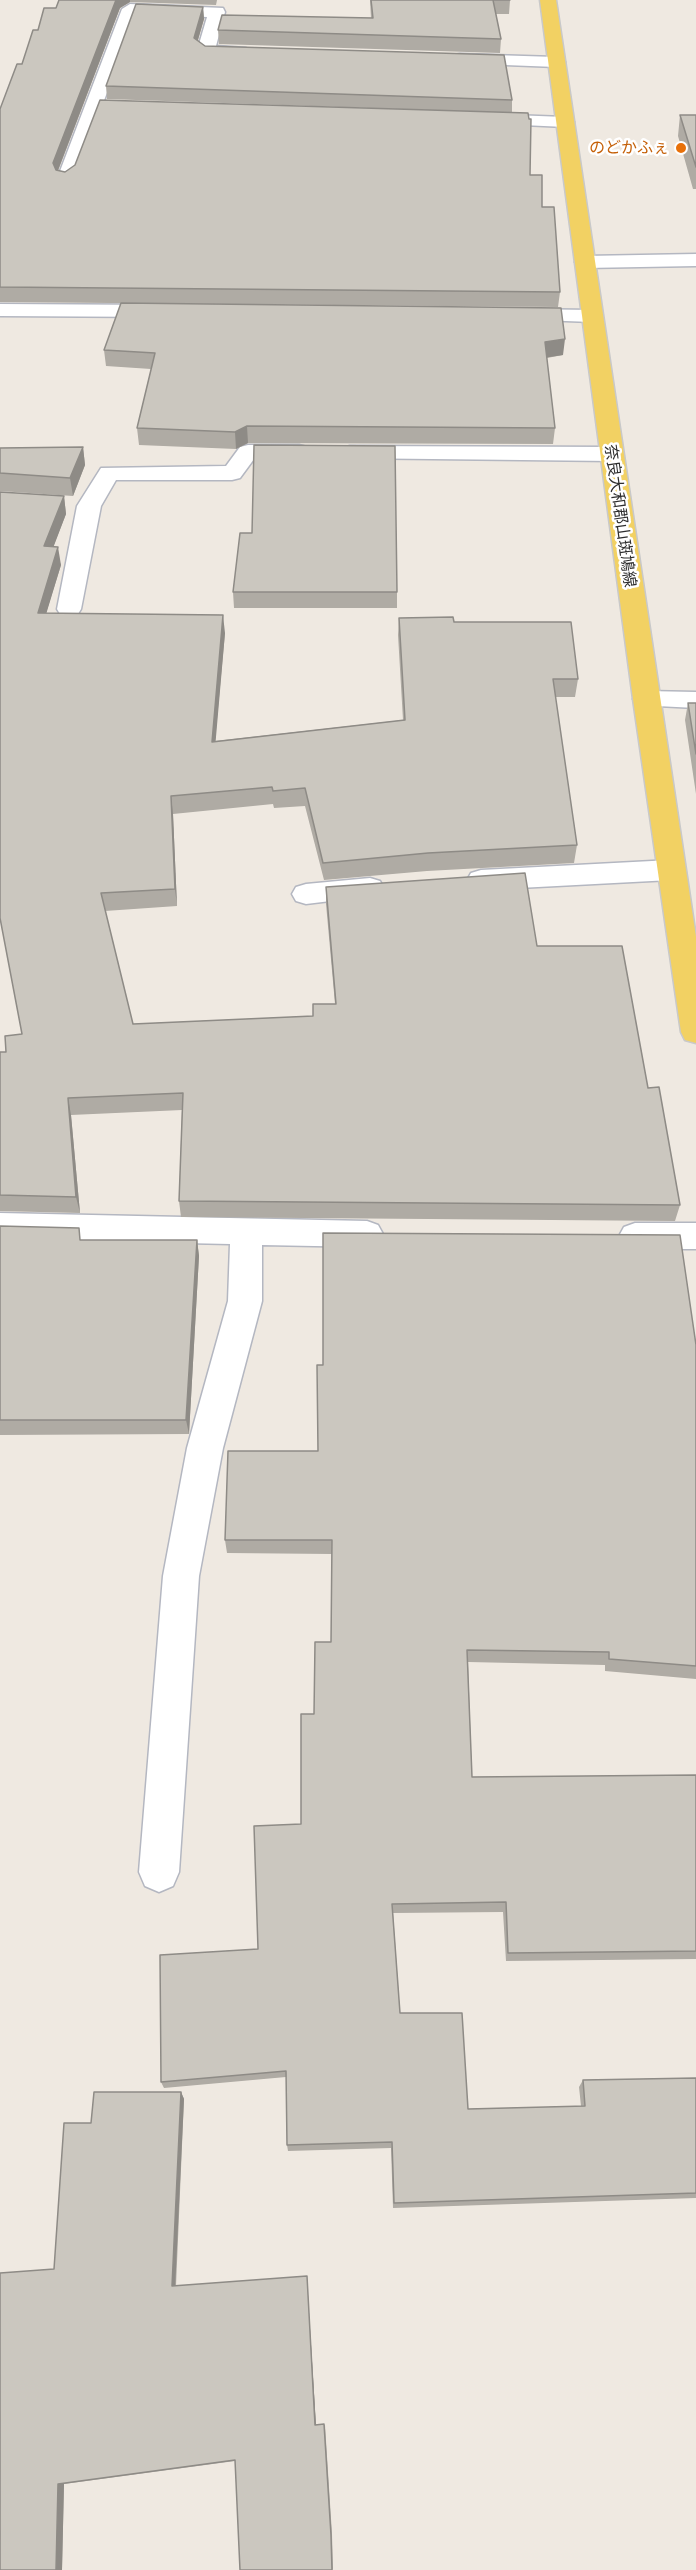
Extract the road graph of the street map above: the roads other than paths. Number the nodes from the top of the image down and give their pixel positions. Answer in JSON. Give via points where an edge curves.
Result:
{"nodes":[{"id":1,"x":548,"y":0,"type":"edge"},
{"id":2,"x":265,"y":53,"type":"edge"},
{"id":3,"x":440,"y":58,"type":"edge"},
{"id":4,"x":556,"y":62,"type":"junction"},
{"id":5,"x":93,"y":106,"type":"junction"},
{"id":6,"x":117,"y":107,"type":"edge"},
{"id":7,"x":471,"y":119,"type":"edge"},
{"id":8,"x":565,"y":122,"type":"junction"},
{"id":9,"x":66,"y":179,"type":"edge"},
{"id":10,"x":696,"y":260,"type":"edge"},
{"id":11,"x":585,"y":262,"type":"junction"},
{"id":12,"x":0,"y":310,"type":"edge"},
{"id":13,"x":189,"y":312,"type":"edge"},
{"id":14,"x":497,"y":315,"type":"edge"},
{"id":15,"x":592,"y":316,"type":"junction"},
{"id":16,"x":612,"y":454,"type":"junction"},
{"id":17,"x":69,"y":609,"type":"dead end"},
{"id":18,"x":646,"y":699,"type":"junction"},
{"id":19,"x":696,"y":700,"type":"edge"},
{"id":20,"x":671,"y":870,"type":"junction"},
{"id":21,"x":450,"y":882,"type":"edge"},
{"id":22,"x":394,"y":886,"type":"edge"},
{"id":23,"x":306,"y":894,"type":"dead end"},
{"id":24,"x":696,"y":1032,"type":"edge"},
{"id":25,"x":0,"y":1226,"type":"edge"},
{"id":26,"x":246,"y":1234,"type":"junction"},
{"id":27,"x":400,"y":1235,"type":"edge"},
{"id":28,"x":601,"y":1236,"type":"edge"},
{"id":29,"x":696,"y":1236,"type":"edge"},
{"id":30,"x":159,"y":1872,"type":"dead end"}],
"edges":[{"from":1,"to":4,"type":"main road","name":"奈良大和郡山斑鳩線"},
{"from":2,"to":5,"type":"street","via":[[206,51],[217,12],[130,9]]},
{"from":3,"to":4,"type":"street"},
{"from":4,"to":8,"type":"main road","name":"奈良大和郡山斑鳩線"},
{"from":5,"to":6,"type":"street"},
{"from":5,"to":9,"type":"street"},
{"from":7,"to":8,"type":"street"},
{"from":8,"to":11,"type":"main road","name":"奈良大和郡山斑鳩線"},
{"from":10,"to":11,"type":"street"},
{"from":11,"to":15,"type":"main road","name":"奈良大和郡山斑鳩線"},
{"from":12,"to":13,"type":"street"},
{"from":14,"to":15,"type":"street"},
{"from":15,"to":16,"type":"main road","name":"奈良大和郡山斑鳩線"},
{"from":16,"to":17,"type":"street","via":[[248,452],[232,473],[109,473],[78,505]]},
{"from":16,"to":18,"type":"main road","name":"奈良大和郡山斑鳩線"},
{"from":18,"to":19,"type":"street"},
{"from":18,"to":20,"type":"main road","name":"奈良大和郡山斑鳩線"},
{"from":20,"to":21,"type":"street"},
{"from":20,"to":24,"type":"main road","name":"奈良大和郡山斑鳩線"},
{"from":22,"to":23,"type":"street"},
{"from":25,"to":26,"type":"street"},
{"from":26,"to":27,"type":"street"},
{"from":26,"to":30,"type":"street","via":[[246,1301],[205,1448],[181,1576]]},
{"from":28,"to":29,"type":"street"}]}
